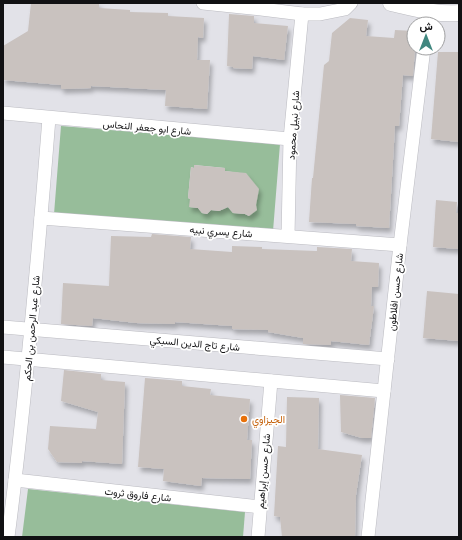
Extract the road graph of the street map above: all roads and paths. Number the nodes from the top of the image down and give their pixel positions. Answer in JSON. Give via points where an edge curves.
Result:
{"nodes":[{"id":1,"x":203,"y":3,"type":"edge"},
{"id":2,"x":351,"y":3,"type":"edge"},
{"id":3,"x":391,"y":3,"type":"edge"},
{"id":4,"x":261,"y":6,"type":"edge"},
{"id":5,"x":459,"y":13,"type":"edge"},
{"id":6,"x":302,"y":14,"type":"junction"},
{"id":7,"x":422,"y":16,"type":"edge"},
{"id":8,"x":432,"y":16,"type":"edge"},
{"id":9,"x":423,"y":56,"type":"edge"},
{"id":10,"x":3,"y":113,"type":"edge"},
{"id":11,"x":50,"y":118,"type":"junction"},
{"id":12,"x":290,"y":139,"type":"junction"},
{"id":13,"x":41,"y":218,"type":"junction"},
{"id":14,"x":288,"y":236,"type":"junction"},
{"id":15,"x":400,"y":245,"type":"junction"},
{"id":16,"x":3,"y":327,"type":"edge"},
{"id":17,"x":31,"y":330,"type":"junction"},
{"id":18,"x":3,"y":357,"type":"edge"},
{"id":19,"x":388,"y":359,"type":"junction"},
{"id":20,"x":28,"y":360,"type":"junction"},
{"id":21,"x":271,"y":381,"type":"junction"},
{"id":22,"x":384,"y":391,"type":"junction"},
{"id":23,"x":15,"y":480,"type":"junction"},
{"id":24,"x":260,"y":507,"type":"junction"},
{"id":25,"x":8,"y":537,"type":"edge"},
{"id":26,"x":258,"y":537,"type":"edge"},
{"id":27,"x":368,"y":537,"type":"edge"}],
"edges":[{"from":1,"to":4,"type":"street"},
{"from":2,"to":6,"type":"street","via":[[345,9],[320,14]]},
{"from":3,"to":7,"type":"street"},
{"from":4,"to":6,"type":"street"},
{"from":5,"to":8,"type":"street","via":[[440,13]]},
{"from":6,"to":12,"type":"street","name":"شارع نبيل محمود"},
{"from":9,"to":15,"type":"street","name":"شارع حسن افلاطون"},
{"from":10,"to":11,"type":"street","name":"شارع ابو جعفر النحاس"},
{"from":11,"to":12,"type":"street","name":"شارع ابو جعفر النحاس"},
{"from":11,"to":13,"type":"street","name":"شارع عبد الرحمن بن الحكم"},
{"from":12,"to":14,"type":"street","name":"شارع نبيل محمود"},
{"from":13,"to":14,"type":"street","name":"شارع يسري نبيه"},
{"from":13,"to":17,"type":"street","name":"شارع عبد الرحمن بن الحكم"},
{"from":14,"to":15,"type":"street","name":"شارع يسري نبيه"},
{"from":15,"to":19,"type":"street","name":"شارع حسن افلاطون"},
{"from":16,"to":17,"type":"street","name":"شارع تاج الدين السبكي"},
{"from":17,"to":19,"type":"street","name":"شارع تاج الدين السبكي"},
{"from":17,"to":20,"type":"street","name":"شارع عبد الرحمن بن الحكم"},
{"from":18,"to":20,"type":"street"},
{"from":19,"to":22,"type":"street","name":"شارع حسن افلاطون"},
{"from":20,"to":21,"type":"street"},
{"from":20,"to":23,"type":"street","name":"شارع عبد الرحمن بن الحكم"},
{"from":21,"to":22,"type":"street"},
{"from":21,"to":24,"type":"street","name":"شارع حسن إبراهيم"},
{"from":22,"to":27,"type":"street","name":"شارع حسن افلاطون"},
{"from":23,"to":24,"type":"street","name":"شارع فاروق ثروت"},
{"from":23,"to":25,"type":"street","name":"شارع عبد الرحمن بن الحكم"},
{"from":24,"to":26,"type":"street","name":"شارع حسن إبراهيم"}]}
